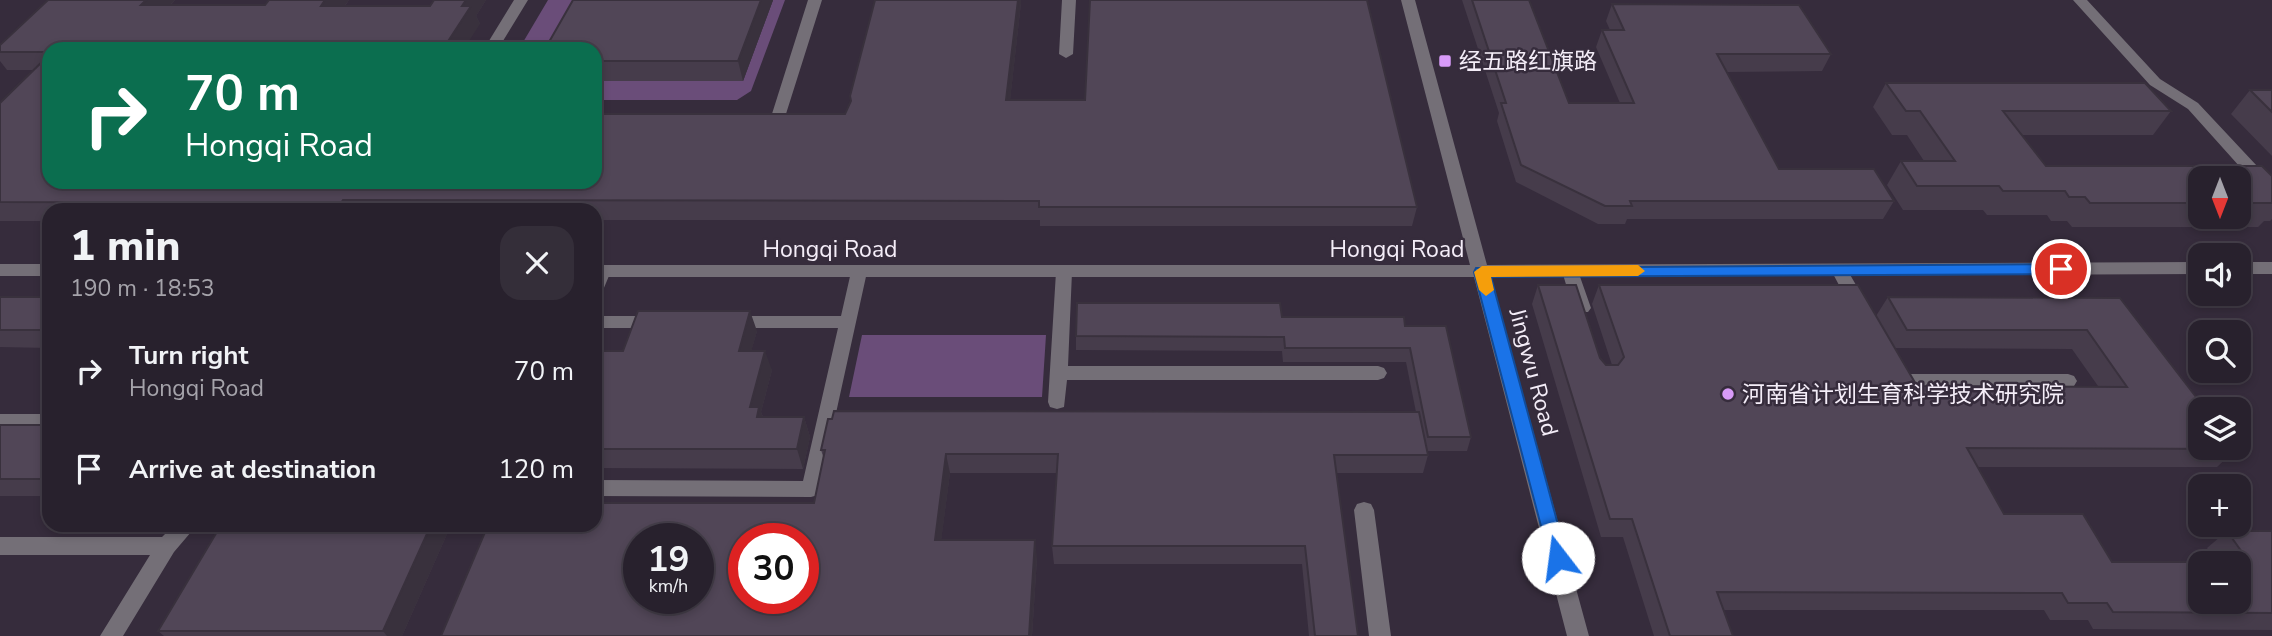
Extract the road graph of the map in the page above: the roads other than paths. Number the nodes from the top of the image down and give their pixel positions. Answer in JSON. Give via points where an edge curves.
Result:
{"nodes":[{"id":1,"x":521,"y":0,"type":"edge"},
{"id":2,"x":815,"y":0,"type":"edge"},
{"id":3,"x":1069,"y":0,"type":"edge"},
{"id":4,"x":1408,"y":0,"type":"edge"},
{"id":5,"x":2080,"y":0,"type":"edge"},
{"id":6,"x":495,"y":42,"type":"edge"},
{"id":7,"x":1066,"y":54,"type":"dead end"},
{"id":8,"x":778,"y":117,"type":"edge"},
{"id":9,"x":2272,"y":192,"type":"edge"},
{"id":10,"x":2188,"y":268,"type":"edge"},
{"id":11,"x":2251,"y":268,"type":"edge"},
{"id":12,"x":2272,"y":268,"type":"edge"},
{"id":13,"x":0,"y":270,"type":"edge"},
{"id":14,"x":42,"y":270,"type":"edge"},
{"id":15,"x":1839,"y":270,"type":"junction"},
{"id":16,"x":602,"y":271,"type":"edge"},
{"id":17,"x":1570,"y":271,"type":"junction"},
{"id":18,"x":859,"y":272,"type":"junction"},
{"id":19,"x":1064,"y":272,"type":"junction"},
{"id":20,"x":1482,"y":272,"type":"junction"},
{"id":21,"x":1864,"y":314,"type":"edge"},
{"id":22,"x":602,"y":322,"type":"edge"},
{"id":23,"x":675,"y":322,"type":"edge"},
{"id":24,"x":715,"y":322,"type":"edge"},
{"id":25,"x":848,"y":322,"type":"junction"},
{"id":26,"x":1587,"y":324,"type":"edge"},
{"id":27,"x":1888,"y":359,"type":"edge"},
{"id":28,"x":1058,"y":373,"type":"junction"},
{"id":29,"x":1378,"y":373,"type":"dead end"},
{"id":30,"x":2068,"y":381,"type":"dead end"},
{"id":31,"x":1057,"y":402,"type":"dead end"},
{"id":32,"x":0,"y":421,"type":"edge"},
{"id":33,"x":42,"y":421,"type":"edge"},
{"id":34,"x":602,"y":488,"type":"edge"},
{"id":35,"x":1364,"y":510,"type":"dead end"},
{"id":36,"x":180,"y":532,"type":"edge"},
{"id":37,"x":0,"y":546,"type":"edge"},
{"id":38,"x":167,"y":546,"type":"junction"},
{"id":39,"x":111,"y":636,"type":"edge"},
{"id":40,"x":1380,"y":636,"type":"edge"},
{"id":41,"x":1578,"y":636,"type":"edge"}],
"edges":[{"from":1,"to":6,"type":"street"},
{"from":2,"to":8,"type":"street"},
{"from":3,"to":7,"type":"street"},
{"from":4,"to":20,"type":"street","name":"Jingwu Road"},
{"from":5,"to":9,"type":"street","via":[[2155,82],[2193,106]]},
{"from":10,"to":15,"type":"street","name":"Hongqi Road"},
{"from":11,"to":12,"type":"street"},
{"from":13,"to":14,"type":"street"},
{"from":15,"to":17,"type":"street","name":"Hongqi Road"},
{"from":15,"to":21,"type":"street"},
{"from":16,"to":18,"type":"street","name":"Hongqi Road"},
{"from":17,"to":20,"type":"street","name":"Hongqi Road"},
{"from":17,"to":26,"type":"street"},
{"from":18,"to":19,"type":"street","name":"Hongqi Road"},
{"from":18,"to":25,"type":"street"},
{"from":19,"to":20,"type":"street","name":"Hongqi Road"},
{"from":19,"to":28,"type":"street"},
{"from":20,"to":41,"type":"street","name":"Jingwu Road"},
{"from":22,"to":23,"type":"street"},
{"from":24,"to":25,"type":"street"},
{"from":25,"to":34,"type":"street","via":[[811,489]]},
{"from":27,"to":30,"type":"street","via":[[1901,381]]},
{"from":28,"to":29,"type":"street"},
{"from":28,"to":31,"type":"street"},
{"from":32,"to":33,"type":"street"},
{"from":35,"to":40,"type":"street"},
{"from":36,"to":38,"type":"street"},
{"from":37,"to":38,"type":"street"},
{"from":38,"to":39,"type":"street"}]}
